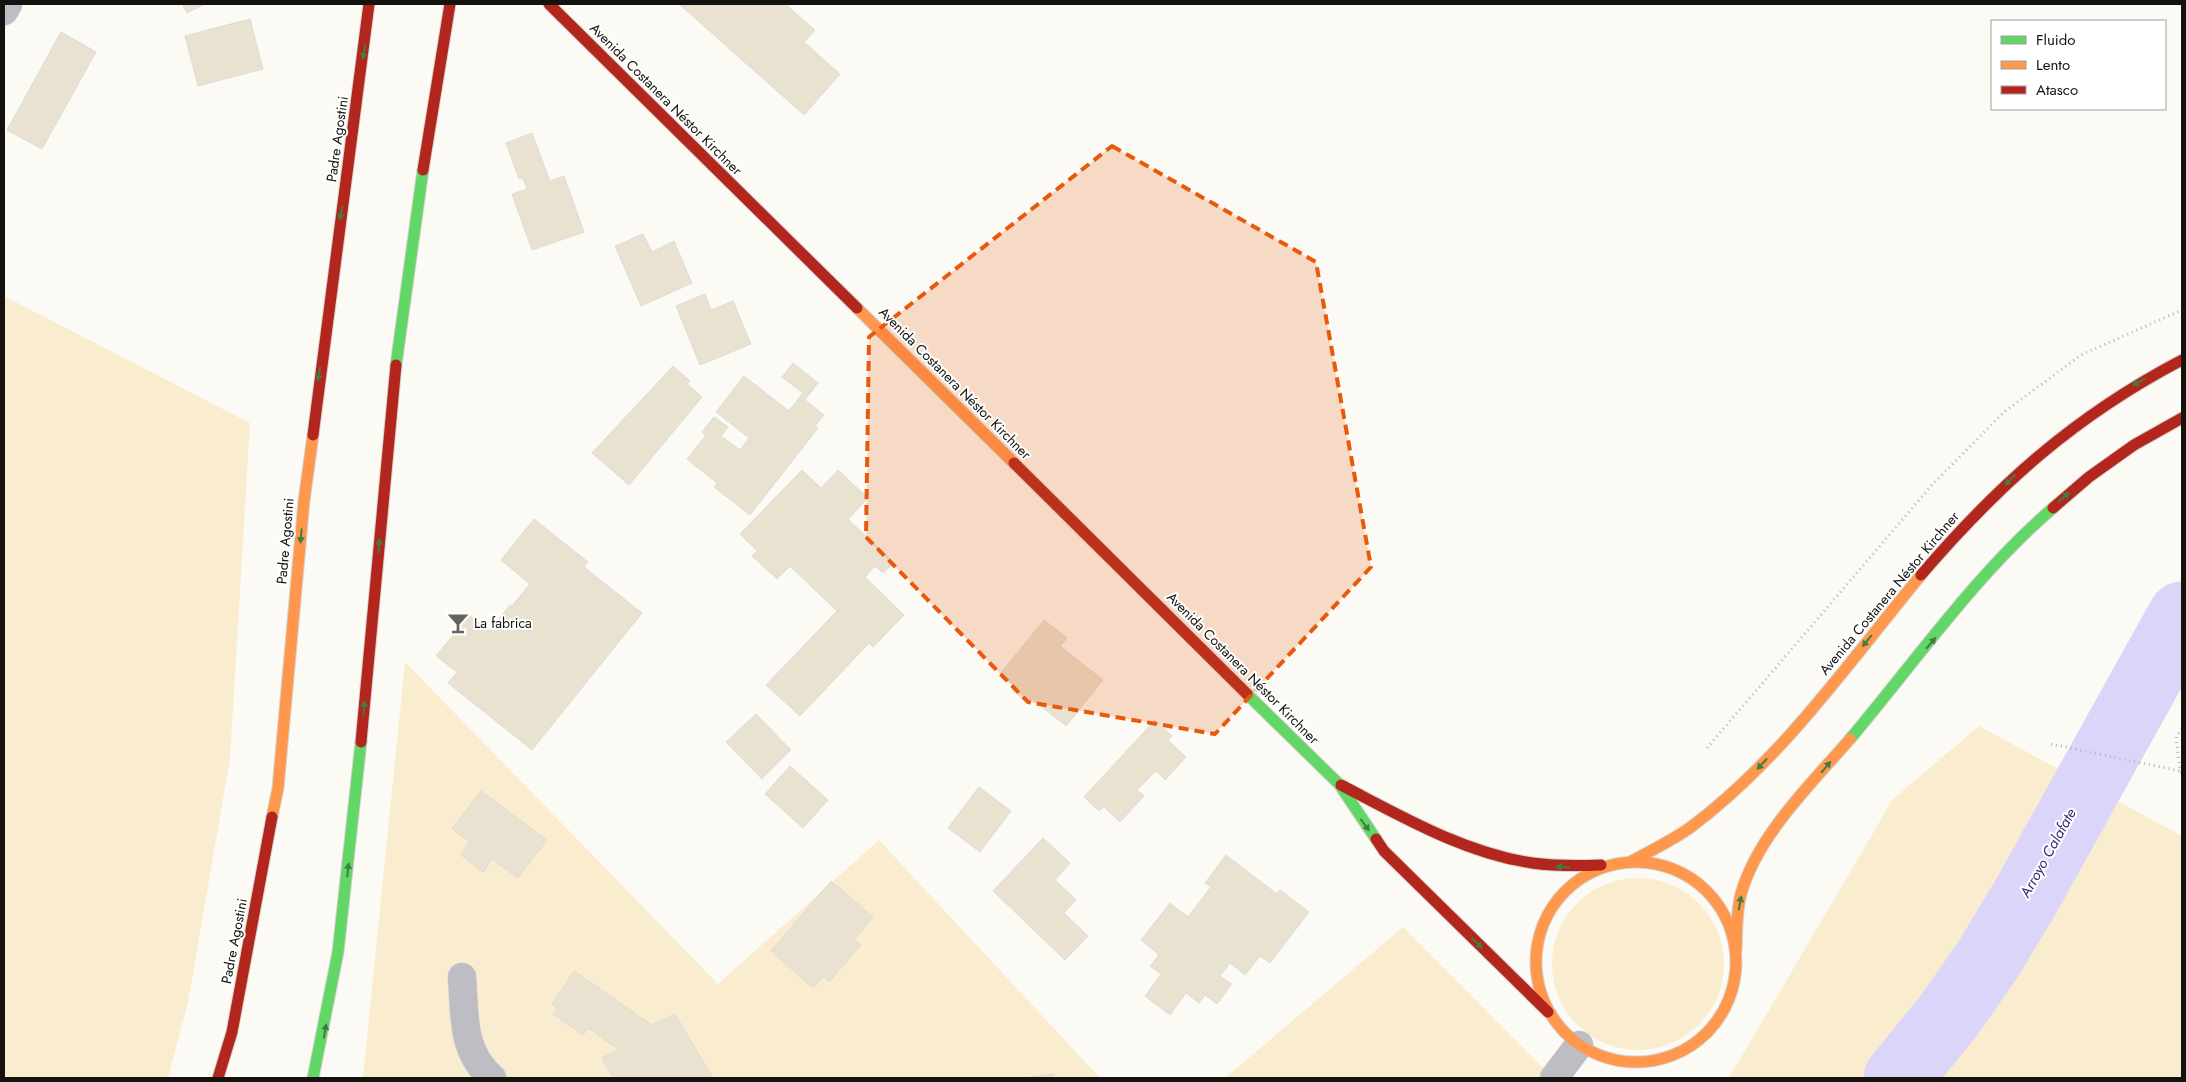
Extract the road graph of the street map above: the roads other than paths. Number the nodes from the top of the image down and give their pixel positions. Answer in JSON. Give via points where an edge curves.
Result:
{"nodes":[{"id":1,"x":8,"y":4,"type":"edge"},
{"id":2,"x":369,"y":4,"type":"edge"},
{"id":3,"x":450,"y":4,"type":"edge"},
{"id":4,"x":549,"y":4,"type":"edge"},
{"id":5,"x":4,"y":11,"type":"edge"},
{"id":6,"x":2182,"y":360,"type":"edge"},
{"id":7,"x":2182,"y":418,"type":"edge"},
{"id":8,"x":1339,"y":784,"type":"junction"},
{"id":9,"x":1632,"y":861,"type":"junction"},
{"id":10,"x":1612,"y":864,"type":"junction"},
{"id":11,"x":1736,"y":951,"type":"junction"},
{"id":12,"x":462,"y":977,"type":"dead end"},
{"id":13,"x":1548,"y":1012,"type":"junction"},
{"id":14,"x":1579,"y":1045,"type":"junction"},
{"id":15,"x":218,"y":1078,"type":"edge"},
{"id":16,"x":314,"y":1078,"type":"edge"},
{"id":17,"x":492,"y":1078,"type":"edge"},
{"id":18,"x":1554,"y":1078,"type":"edge"}],
"edges":[{"from":1,"to":5,"type":"street"},
{"from":2,"to":15,"type":"main road","name":"Padre Agostini","one_way":true,"via":[[304,501],[278,788],[232,1032]]},
{"from":16,"to":3,"type":"main road","one_way":true,"via":[[324,1037],[346,884],[406,278]]},
{"from":4,"to":8,"type":"main road","name":"Avenida Costanera Néstor Kirchner"},
{"from":6,"to":9,"type":"main road","name":"Avenida Costanera Néstor Kirchner","one_way":true,"via":[[2120,393],[2025,466],[1923,573],[1812,708],[1756,770],[1695,824]]},
{"from":11,"to":7,"type":"main road","name":"Avenida Costanera Néstor Kirchner","one_way":true,"via":[[1743,888],[1765,844],[1796,802],[1981,583],[2056,505],[2093,472],[2131,446]]},
{"from":10,"to":8,"type":"main road","name":"Avenida Costanera Néstor Kirchner","one_way":true,"via":[[1558,867],[1475,849],[1423,828]]},
{"from":8,"to":13,"type":"main road","name":"Avenida Costanera Néstor Kirchner","one_way":true,"via":[[1384,851]]},
{"from":9,"to":10,"type":"main road","name":"Avenida Costanera Néstor Kirchner"},
{"from":9,"to":11,"type":"main road","name":"Avenida Costanera Néstor Kirchner","via":[[1674,868],[1710,893],[1732,930]]},
{"from":10,"to":13,"type":"main road","name":"Avenida Costanera Néstor Kirchner","via":[[1575,882],[1548,913],[1540,932],[1536,959],[1540,993]]},
{"from":11,"to":14,"type":"main road","name":"Avenida Costanera Néstor Kirchner","via":[[1736,974],[1720,1017],[1688,1048],[1644,1063],[1621,1062],[1599,1056]]},
{"from":12,"to":17,"type":"street","via":[[466,1040],[481,1068]]},
{"from":13,"to":14,"type":"main road","name":"Avenida Costanera Néstor Kirchner","via":[[1561,1030]]},
{"from":14,"to":18,"type":"street"}]}
